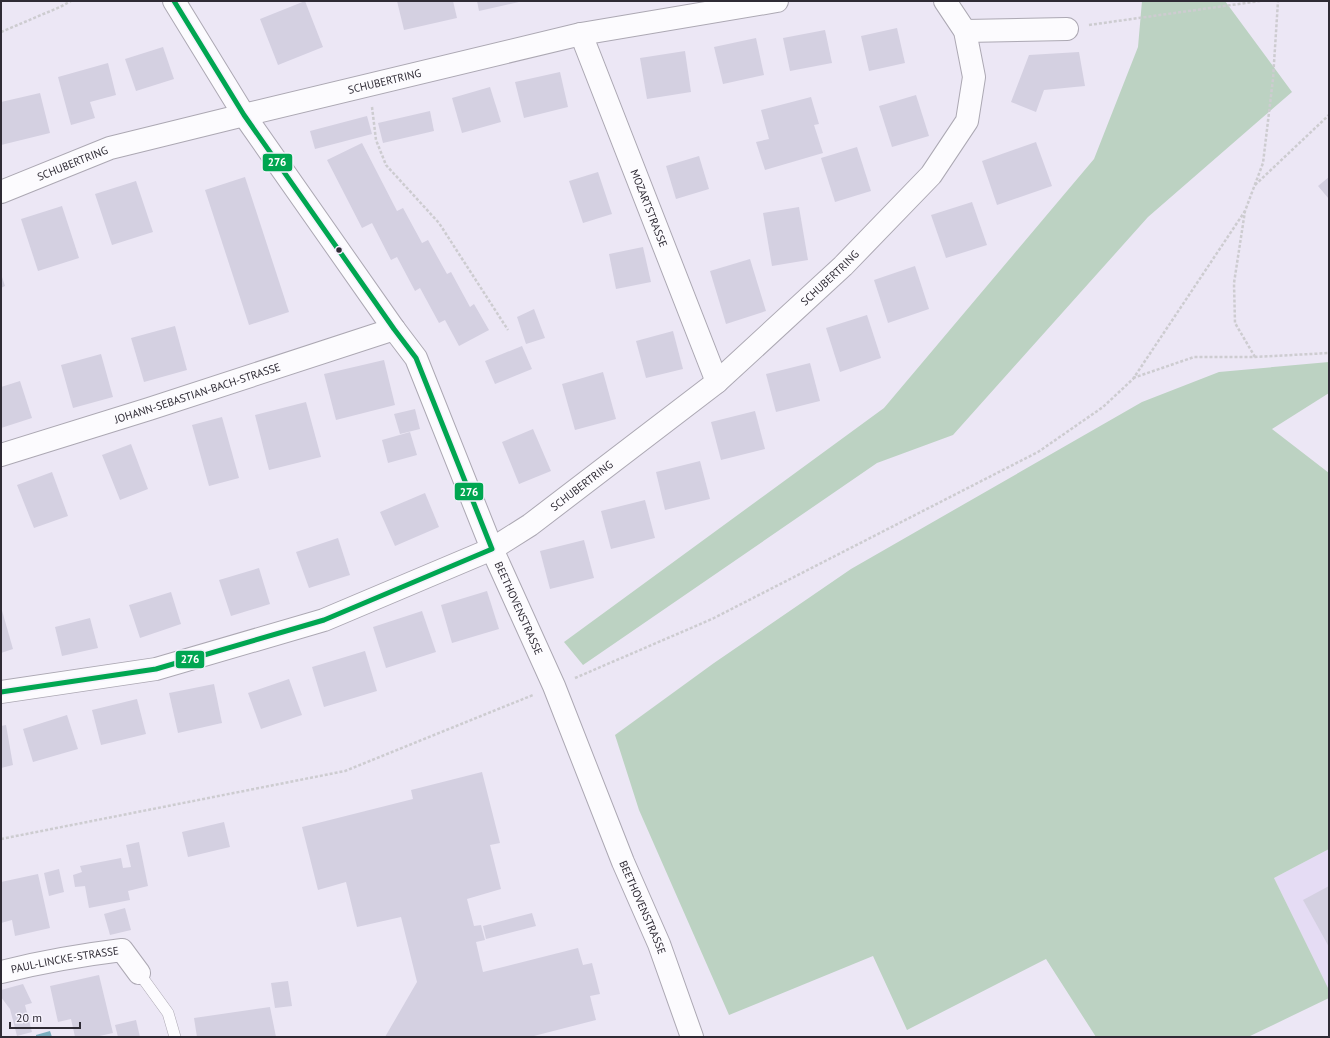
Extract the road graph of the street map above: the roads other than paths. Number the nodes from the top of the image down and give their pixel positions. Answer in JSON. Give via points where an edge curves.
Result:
{"nodes":[{"id":1,"x":174,"y":1,"type":"edge"},
{"id":2,"x":777,"y":1,"type":"edge"},
{"id":3,"x":945,"y":1,"type":"edge"},
{"id":4,"x":1067,"y":29,"type":"road end"},
{"id":5,"x":966,"y":31,"type":"junction"},
{"id":6,"x":581,"y":34,"type":"junction"},
{"id":7,"x":244,"y":115,"type":"junction"},
{"id":8,"x":1,"y":192,"type":"edge"},
{"id":9,"x":394,"y":329,"type":"junction"},
{"id":10,"x":717,"y":382,"type":"junction"},
{"id":11,"x":1,"y":455,"type":"edge"},
{"id":12,"x":492,"y":549,"type":"junction"},
{"id":13,"x":1,"y":692,"type":"edge"},
{"id":14,"x":1,"y":972,"type":"edge"},
{"id":15,"x":139,"y":973,"type":"joint"},
{"id":16,"x":175,"y":1037,"type":"edge"},
{"id":17,"x":692,"y":1037,"type":"edge"}],
"edges":[{"from":1,"to":7,"type":"street","name":"BEETHOVENSTRASSE"},
{"from":2,"to":6,"type":"street","name":"SCHUBERTRING"},
{"from":3,"to":5,"type":"street","name":"SCHUBERTRING"},
{"from":4,"to":5,"type":"street"},
{"from":5,"to":10,"type":"street","name":"SCHUBERTRING","via":[[974,77],[967,121],[930,175],[843,266]]},
{"from":6,"to":7,"type":"street","name":"SCHUBERTRING"},
{"from":6,"to":10,"type":"street","name":"MOZARTSTRASSE"},
{"from":7,"to":8,"type":"street","name":"SCHUBERTRING","via":[[110,148]]},
{"from":7,"to":9,"type":"street","name":"BEETHOVENSTRASSE"},
{"from":9,"to":11,"type":"street","name":"JOHANN-SEBASTIAN-BACH-STRASSE"},
{"from":9,"to":12,"type":"street","name":"BEETHOVENSTRASSE","via":[[416,358]]},
{"from":10,"to":12,"type":"street","name":"SCHUBERTRING","via":[[530,525]]},
{"from":12,"to":13,"type":"street","name":"SCHUBERTRING","via":[[324,620],[163,667]]},
{"from":12,"to":17,"type":"street","name":"BEETHOVENSTRASSE","via":[[554,686],[623,862],[659,944]]},
{"from":14,"to":15,"type":"street","name":"PAUL-LINCKE-STRASSE","via":[[75,956],[122,950]]},
{"from":15,"to":16,"type":"lane","name":"PAUL-LINCKE-STRASSE","via":[[168,1013]]}]}
